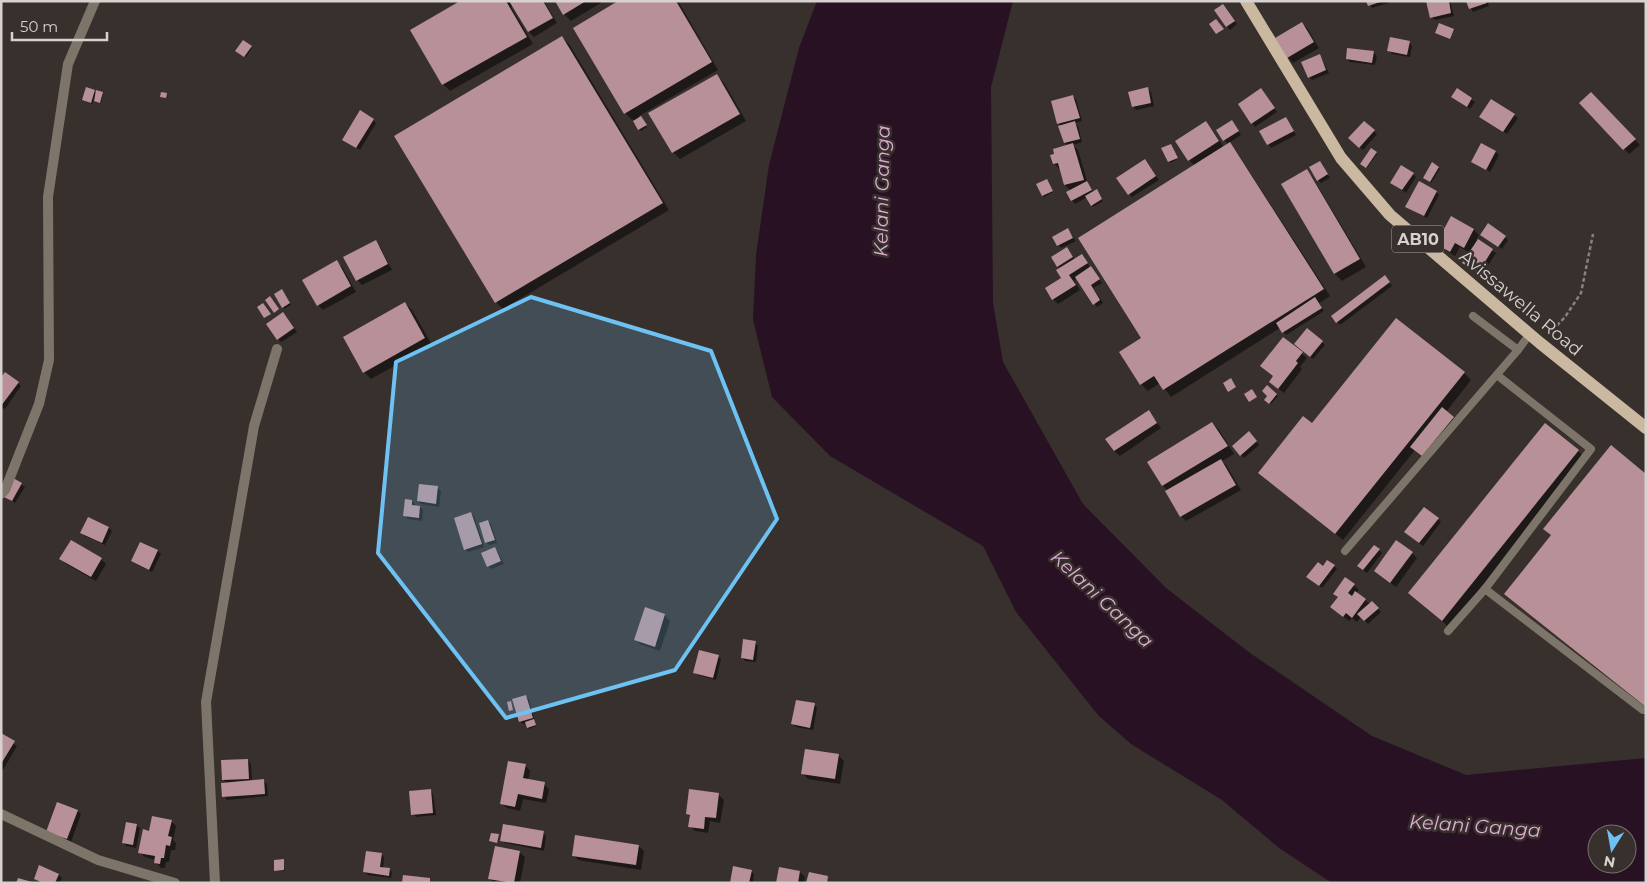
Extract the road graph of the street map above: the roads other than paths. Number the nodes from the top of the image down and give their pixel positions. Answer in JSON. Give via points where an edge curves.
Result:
{"nodes":[{"id":1,"x":95,"y":1,"type":"edge"},
{"id":2,"x":1246,"y":1,"type":"edge"},
{"id":3,"x":1473,"y":316,"type":"dead end"},
{"id":4,"x":1529,"y":335,"type":"junction"},
{"id":5,"x":277,"y":349,"type":"dead end"},
{"id":6,"x":1518,"y":350,"type":"junction"},
{"id":7,"x":1497,"y":376,"type":"junction"},
{"id":8,"x":1646,"y":428,"type":"edge"},
{"id":9,"x":1,"y":494,"type":"edge"},
{"id":10,"x":1345,"y":551,"type":"dead end"},
{"id":11,"x":1484,"y":589,"type":"junction"},
{"id":12,"x":1448,"y":631,"type":"dead end"},
{"id":13,"x":1646,"y":710,"type":"edge"},
{"id":14,"x":1,"y":814,"type":"edge"},
{"id":15,"x":175,"y":883,"type":"edge"},
{"id":16,"x":215,"y":883,"type":"edge"}],
"edges":[{"from":1,"to":9,"type":"street","via":[[68,64],[48,198],[49,360],[39,404]]},
{"from":2,"to":4,"type":"main road","name":"Avissawella Road","number":"AB10","via":[[1340,158],[1390,215]]},
{"from":3,"to":6,"type":"lane"},
{"from":4,"to":6,"type":"lane"},
{"from":4,"to":8,"type":"main road","name":"Avissawella Road","number":"AB10"},
{"from":5,"to":16,"type":"street","via":[[254,426],[206,702]]},
{"from":6,"to":7,"type":"lane"},
{"from":7,"to":10,"type":"lane"},
{"from":7,"to":11,"type":"lane","via":[[1591,449]]},
{"from":11,"to":12,"type":"lane"},
{"from":11,"to":13,"type":"lane"},
{"from":14,"to":15,"type":"street","via":[[98,860]]}]}
